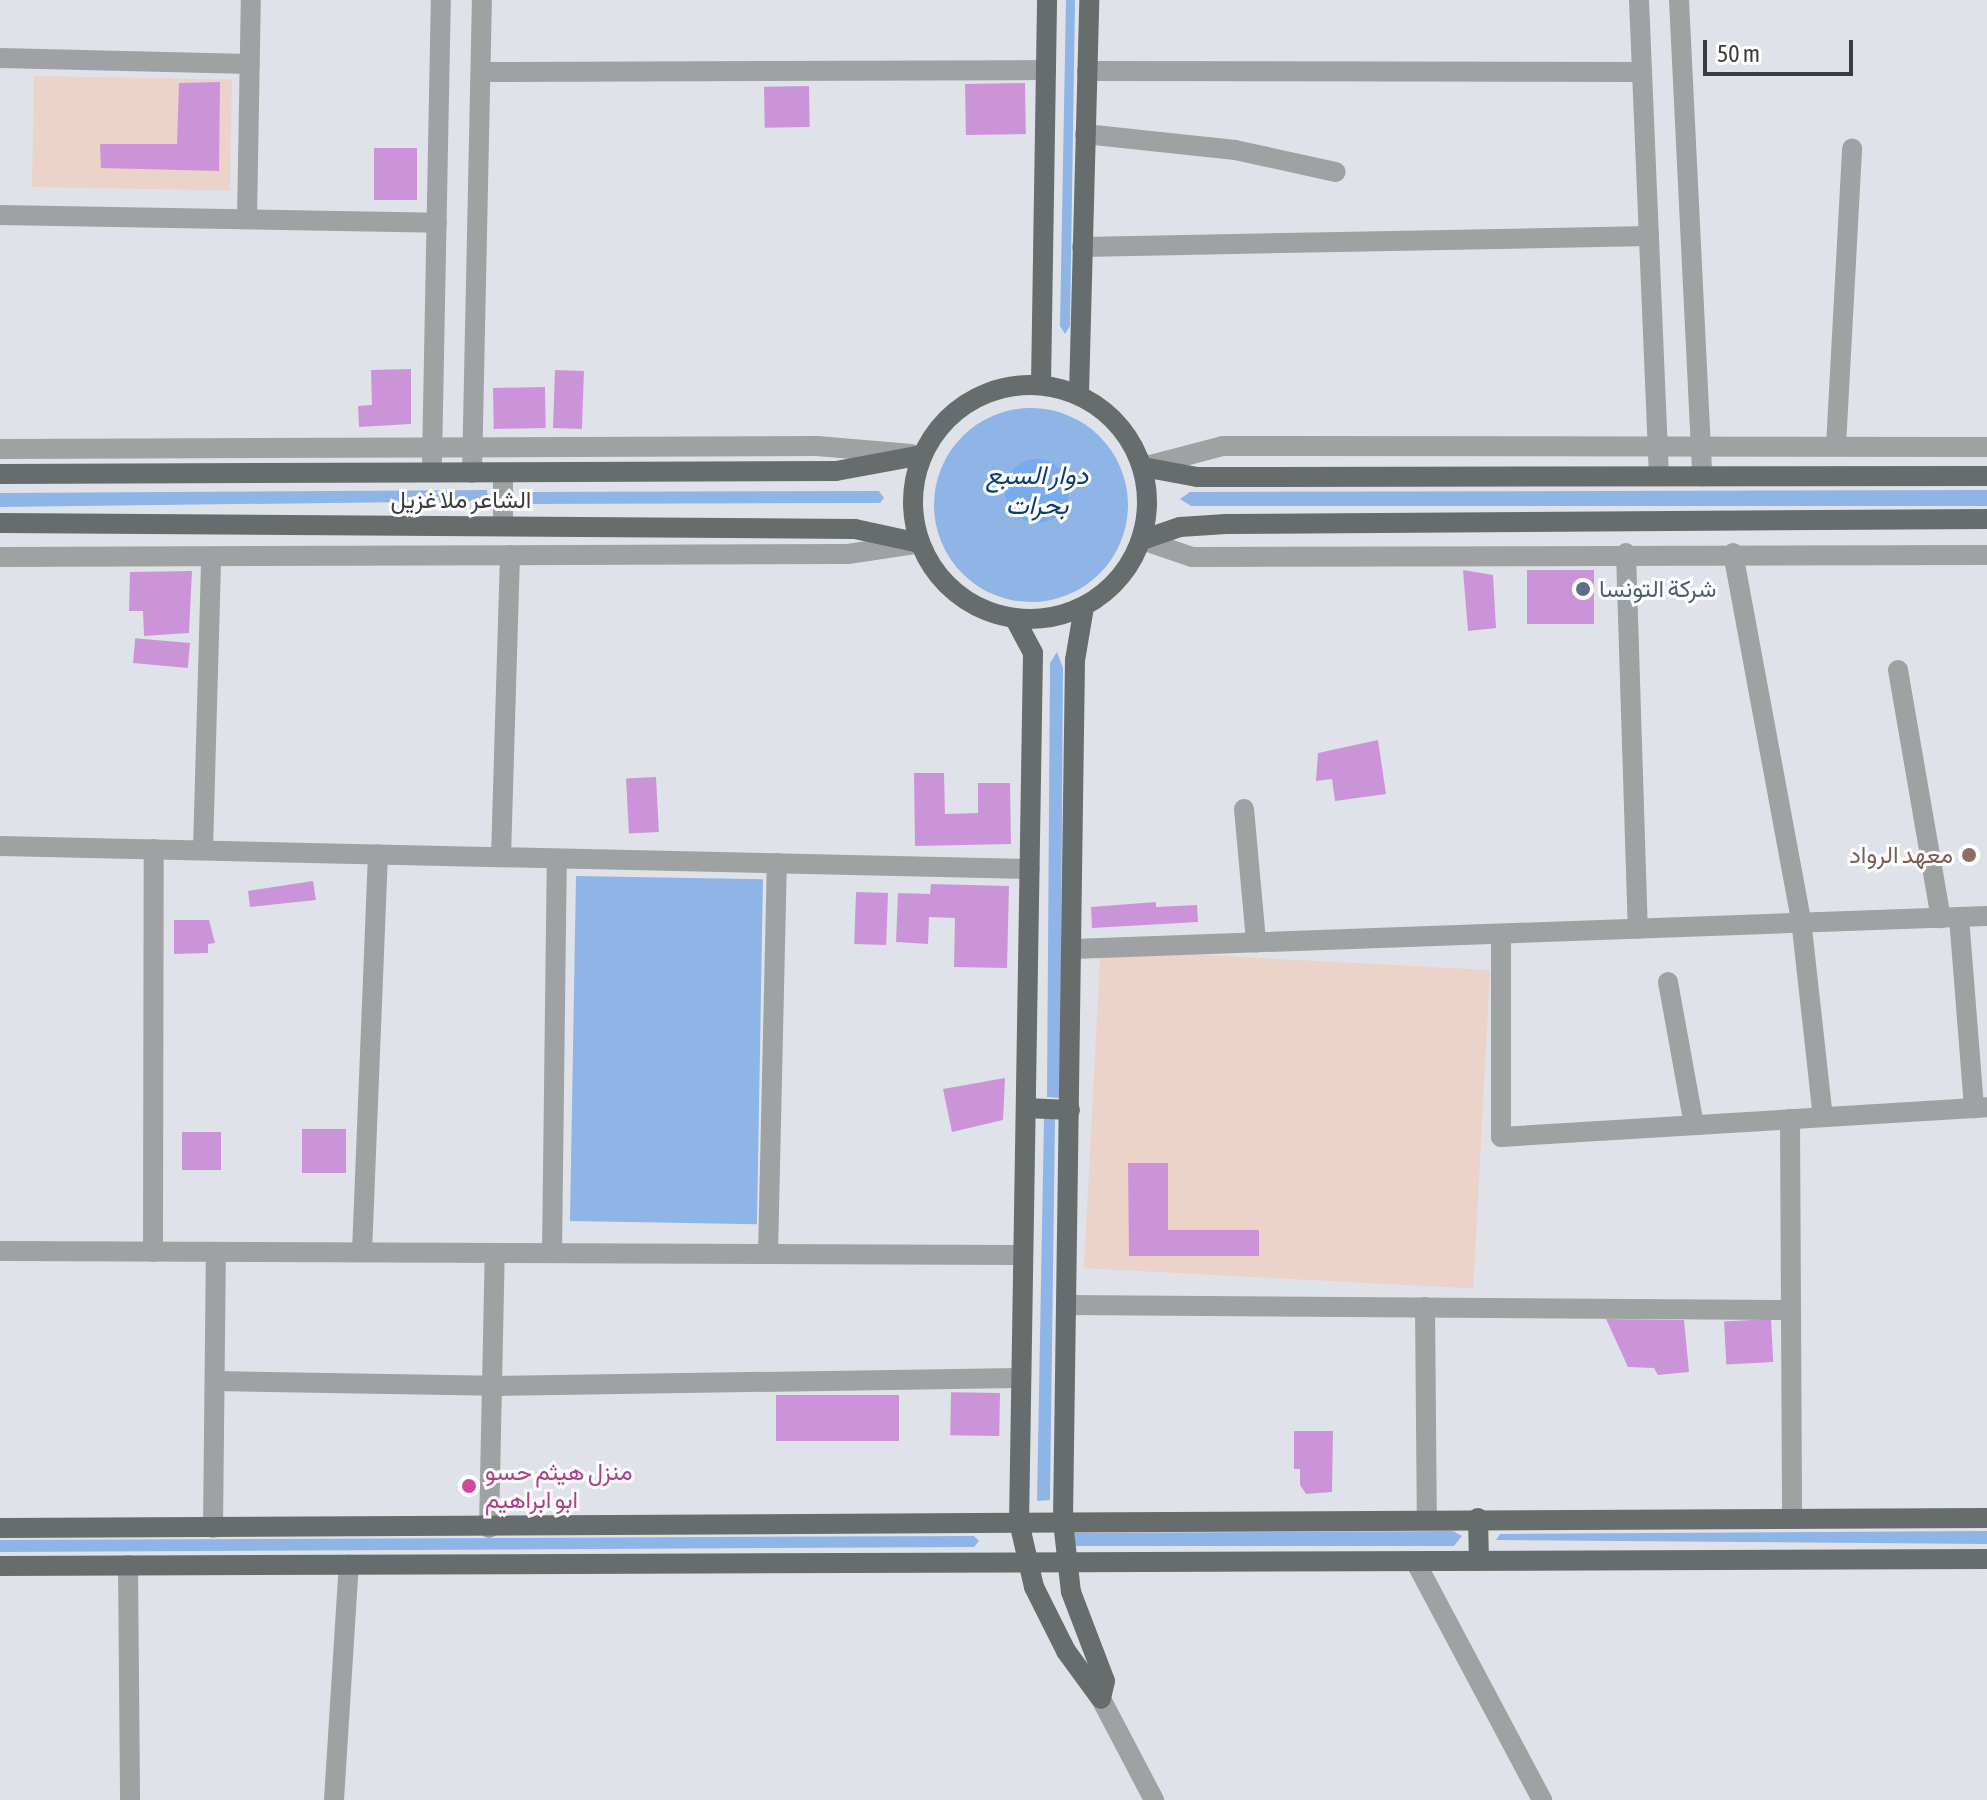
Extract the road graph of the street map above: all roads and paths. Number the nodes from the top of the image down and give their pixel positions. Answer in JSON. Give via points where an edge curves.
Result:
{"nodes":[{"id":1,"x":251,"y":0,"type":"edge"},
{"id":2,"x":441,"y":0,"type":"edge"},
{"id":3,"x":482,"y":0,"type":"edge"},
{"id":4,"x":1047,"y":0,"type":"edge"},
{"id":5,"x":1089,"y":0,"type":"edge"},
{"id":6,"x":1639,"y":0,"type":"edge"},
{"id":7,"x":1679,"y":0,"type":"edge"},
{"id":8,"x":0,"y":58,"type":"edge"},
{"id":9,"x":250,"y":64,"type":"junction"},
{"id":10,"x":1046,"y":70,"type":"junction"},
{"id":11,"x":1087,"y":71,"type":"junction"},
{"id":12,"x":481,"y":72,"type":"junction"},
{"id":13,"x":1642,"y":72,"type":"junction"},
{"id":14,"x":1085,"y":134,"type":"junction"},
{"id":15,"x":1852,"y":148,"type":"dead end"},
{"id":16,"x":1336,"y":172,"type":"dead end"},
{"id":17,"x":0,"y":215,"type":"edge"},
{"id":18,"x":247,"y":219,"type":"junction"},
{"id":19,"x":437,"y":223,"type":"junction"},
{"id":20,"x":1649,"y":236,"type":"junction"},
{"id":21,"x":1082,"y":247,"type":"junction"},
{"id":22,"x":1041,"y":385,"type":"junction"},
{"id":23,"x":1079,"y":394,"type":"junction"},
{"id":24,"x":1701,"y":445,"type":"junction"},
{"id":25,"x":1658,"y":446,"type":"junction"},
{"id":26,"x":1836,"y":446,"type":"junction"},
{"id":27,"x":432,"y":447,"type":"junction"},
{"id":28,"x":472,"y":447,"type":"junction"},
{"id":29,"x":1987,"y":447,"type":"edge"},
{"id":30,"x":0,"y":449,"type":"edge"},
{"id":31,"x":922,"y":455,"type":"junction"},
{"id":32,"x":1143,"y":467,"type":"junction"},
{"id":33,"x":432,"y":473,"type":"junction"},
{"id":34,"x":472,"y":473,"type":"junction"},
{"id":35,"x":503,"y":473,"type":"junction"},
{"id":36,"x":0,"y":474,"type":"edge"},
{"id":37,"x":1659,"y":476,"type":"junction"},
{"id":38,"x":1702,"y":476,"type":"junction"},
{"id":39,"x":1987,"y":476,"type":"edge"},
{"id":40,"x":1987,"y":519,"type":"edge"},
{"id":41,"x":0,"y":523,"type":"edge"},
{"id":42,"x":503,"y":526,"type":"junction"},
{"id":43,"x":1142,"y":540,"type":"junction"},
{"id":44,"x":920,"y":543,"type":"junction"},
{"id":45,"x":1626,"y":553,"type":"junction"},
{"id":46,"x":1733,"y":553,"type":"junction"},
{"id":47,"x":510,"y":555,"type":"junction"},
{"id":48,"x":1987,"y":555,"type":"edge"},
{"id":49,"x":0,"y":557,"type":"edge"},
{"id":50,"x":211,"y":557,"type":"junction"},
{"id":51,"x":1084,"y":607,"type":"junction"},
{"id":52,"x":1015,"y":619,"type":"junction"},
{"id":53,"x":1898,"y":670,"type":"dead end"},
{"id":54,"x":1244,"y":809,"type":"dead end"},
{"id":55,"x":0,"y":846,"type":"edge"},
{"id":56,"x":154,"y":849,"type":"junction"},
{"id":57,"x":203,"y":850,"type":"junction"},
{"id":58,"x":378,"y":854,"type":"junction"},
{"id":59,"x":501,"y":857,"type":"junction"},
{"id":60,"x":557,"y":859,"type":"junction"},
{"id":61,"x":777,"y":863,"type":"junction"},
{"id":62,"x":1030,"y":869,"type":"junction"},
{"id":63,"x":1987,"y":916,"type":"edge"},
{"id":64,"x":1950,"y":918,"type":"junction"},
{"id":65,"x":1801,"y":919,"type":"junction"},
{"id":66,"x":1638,"y":929,"type":"junction"},
{"id":67,"x":1501,"y":934,"type":"junction"},
{"id":68,"x":1256,"y":942,"type":"junction"},
{"id":69,"x":1073,"y":949,"type":"junction"},
{"id":70,"x":1668,"y":982,"type":"dead end"},
{"id":71,"x":1026,"y":1108,"type":"junction"},
{"id":72,"x":1981,"y":1108,"type":"edge"},
{"id":73,"x":1070,"y":1110,"type":"junction"},
{"id":74,"x":1823,"y":1117,"type":"junction"},
{"id":75,"x":1790,"y":1119,"type":"junction"},
{"id":76,"x":1694,"y":1125,"type":"junction"},
{"id":77,"x":0,"y":1251,"type":"edge"},
{"id":78,"x":153,"y":1252,"type":"junction"},
{"id":79,"x":216,"y":1252,"type":"junction"},
{"id":80,"x":362,"y":1252,"type":"junction"},
{"id":81,"x":495,"y":1253,"type":"junction"},
{"id":82,"x":552,"y":1253,"type":"junction"},
{"id":83,"x":768,"y":1254,"type":"junction"},
{"id":84,"x":1023,"y":1255,"type":"junction"},
{"id":85,"x":1067,"y":1305,"type":"junction"},
{"id":86,"x":1425,"y":1307,"type":"junction"},
{"id":87,"x":1790,"y":1310,"type":"junction"},
{"id":88,"x":1021,"y":1378,"type":"junction"},
{"id":89,"x":215,"y":1381,"type":"junction"},
{"id":90,"x":492,"y":1386,"type":"junction"},
{"id":91,"x":1427,"y":1518,"type":"junction"},
{"id":92,"x":1478,"y":1518,"type":"junction"},
{"id":93,"x":1792,"y":1518,"type":"junction"},
{"id":94,"x":1987,"y":1518,"type":"edge"},
{"id":95,"x":1019,"y":1522,"type":"junction"},
{"id":96,"x":1063,"y":1522,"type":"junction"},
{"id":97,"x":0,"y":1528,"type":"edge"},
{"id":98,"x":213,"y":1528,"type":"junction"},
{"id":99,"x":489,"y":1528,"type":"junction"},
{"id":100,"x":1987,"y":1559,"type":"edge"},
{"id":101,"x":1415,"y":1561,"type":"junction"},
{"id":102,"x":1479,"y":1561,"type":"junction"},
{"id":103,"x":1067,"y":1563,"type":"junction"},
{"id":104,"x":349,"y":1564,"type":"junction"},
{"id":105,"x":1027,"y":1564,"type":"junction"},
{"id":106,"x":128,"y":1565,"type":"junction"},
{"id":107,"x":0,"y":1566,"type":"edge"},
{"id":108,"x":1101,"y":1699,"type":"junction"},
{"id":109,"x":130,"y":1800,"type":"edge"},
{"id":110,"x":334,"y":1800,"type":"edge"},
{"id":111,"x":1154,"y":1800,"type":"edge"},
{"id":112,"x":1542,"y":1800,"type":"edge"}],
"edges":[{"from":1,"to":9,"type":"street"},
{"from":2,"to":19,"type":"street"},
{"from":3,"to":12,"type":"street"},
{"from":4,"to":10,"type":"main road"},
{"from":5,"to":11,"type":"main road"},
{"from":6,"to":13,"type":"street"},
{"from":7,"to":24,"type":"street"},
{"from":8,"to":9,"type":"street"},
{"from":9,"to":18,"type":"street"},
{"from":10,"to":12,"type":"street"},
{"from":10,"to":22,"type":"main road"},
{"from":11,"to":13,"type":"street"},
{"from":11,"to":14,"type":"main road"},
{"from":12,"to":28,"type":"street"},
{"from":13,"to":20,"type":"street"},
{"from":14,"to":16,"type":"street","via":[[1235,150]]},
{"from":14,"to":21,"type":"main road"},
{"from":15,"to":26,"type":"street"},
{"from":17,"to":18,"type":"street"},
{"from":18,"to":19,"type":"street"},
{"from":19,"to":27,"type":"street"},
{"from":20,"to":21,"type":"street"},
{"from":20,"to":25,"type":"street"},
{"from":21,"to":23,"type":"main road"},
{"from":22,"to":23,"type":"main road"},
{"from":22,"to":31,"type":"main road","via":[[983,394],[958,409]]},
{"from":23,"to":32,"type":"main road","via":[[1107,412],[1129,437]]},
{"from":24,"to":25,"type":"street"},
{"from":24,"to":26,"type":"street"},
{"from":24,"to":38,"type":"street"},
{"from":25,"to":32,"type":"street","via":[[1223,446]]},
{"from":25,"to":37,"type":"street"},
{"from":26,"to":29,"type":"street"},
{"from":27,"to":28,"type":"street"},
{"from":27,"to":30,"type":"street"},
{"from":27,"to":33,"type":"street"},
{"from":28,"to":31,"type":"street","via":[[817,446]]},
{"from":28,"to":34,"type":"street"},
{"from":31,"to":35,"type":"main road","via":[[836,471]]},
{"from":31,"to":44,"type":"main road","via":[[913,511]]},
{"from":32,"to":37,"type":"main road","via":[[1197,477]]},
{"from":32,"to":43,"type":"main road","via":[[1148,516]]},
{"from":33,"to":34,"type":"main road"},
{"from":33,"to":36,"type":"main road"},
{"from":34,"to":35,"type":"main road"},
{"from":35,"to":42,"type":"street"},
{"from":37,"to":38,"type":"main road"},
{"from":38,"to":39,"type":"main road"},
{"from":40,"to":43,"type":"main road","via":[[1226,524],[1180,527]]},
{"from":41,"to":42,"type":"main road","name":"الشاعر ملا غزيل"},
{"from":42,"to":44,"type":"main road","name":"الشاعر ملا غزيل","via":[[855,529]]},
{"from":43,"to":45,"type":"street","via":[[1192,557]]},
{"from":43,"to":51,"type":"main road","via":[[1129,567]]},
{"from":44,"to":47,"type":"street","via":[[848,554]]},
{"from":44,"to":52,"type":"main road","via":[[935,571],[957,594],[984,610]]},
{"from":45,"to":46,"type":"street"},
{"from":45,"to":66,"type":"street"},
{"from":46,"to":48,"type":"street"},
{"from":46,"to":65,"type":"street"},
{"from":47,"to":50,"type":"street"},
{"from":47,"to":59,"type":"street"},
{"from":49,"to":50,"type":"street"},
{"from":50,"to":57,"type":"street"},
{"from":51,"to":52,"type":"main road","via":[[1050,618]]},
{"from":51,"to":69,"type":"main road","via":[[1075,660]]},
{"from":52,"to":62,"type":"main road","via":[[1033,653]]},
{"from":53,"to":64,"type":"street"},
{"from":54,"to":68,"type":"street"},
{"from":55,"to":56,"type":"street"},
{"from":56,"to":57,"type":"street"},
{"from":56,"to":78,"type":"street"},
{"from":57,"to":58,"type":"street"},
{"from":58,"to":59,"type":"street"},
{"from":58,"to":80,"type":"street"},
{"from":59,"to":60,"type":"street"},
{"from":60,"to":61,"type":"street"},
{"from":60,"to":82,"type":"street"},
{"from":61,"to":62,"type":"street"},
{"from":61,"to":83,"type":"street"},
{"from":62,"to":71,"type":"main road"},
{"from":63,"to":64,"type":"street"},
{"from":64,"to":65,"type":"street"},
{"from":64,"to":72,"type":"street"},
{"from":65,"to":66,"type":"street"},
{"from":65,"to":74,"type":"street"},
{"from":66,"to":67,"type":"street"},
{"from":67,"to":68,"type":"street"},
{"from":67,"to":76,"type":"street","via":[[1501,1137]]},
{"from":68,"to":69,"type":"street"},
{"from":69,"to":73,"type":"main road"},
{"from":70,"to":76,"type":"street"},
{"from":71,"to":73,"type":"main road"},
{"from":71,"to":84,"type":"main road"},
{"from":72,"to":74,"type":"street"},
{"from":73,"to":85,"type":"main road"},
{"from":74,"to":75,"type":"street"},
{"from":75,"to":76,"type":"street"},
{"from":75,"to":87,"type":"street"},
{"from":77,"to":78,"type":"street"},
{"from":78,"to":79,"type":"street"},
{"from":79,"to":80,"type":"street"},
{"from":79,"to":89,"type":"street"},
{"from":80,"to":81,"type":"street"},
{"from":81,"to":82,"type":"street"},
{"from":81,"to":90,"type":"street"},
{"from":82,"to":83,"type":"street"},
{"from":83,"to":84,"type":"street"},
{"from":84,"to":88,"type":"main road"},
{"from":85,"to":86,"type":"street"},
{"from":85,"to":96,"type":"main road"},
{"from":86,"to":87,"type":"street"},
{"from":86,"to":91,"type":"street"},
{"from":87,"to":93,"type":"street"},
{"from":88,"to":90,"type":"street"},
{"from":88,"to":95,"type":"main road"},
{"from":89,"to":90,"type":"street"},
{"from":89,"to":98,"type":"street"},
{"from":90,"to":99,"type":"street"},
{"from":91,"to":92,"type":"main road"},
{"from":91,"to":96,"type":"main road"},
{"from":92,"to":93,"type":"main road"},
{"from":92,"to":102,"type":"main road"},
{"from":93,"to":94,"type":"main road"},
{"from":95,"to":96,"type":"main road"},
{"from":95,"to":99,"type":"main road"},
{"from":95,"to":105,"type":"main road"},
{"from":96,"to":103,"type":"main road"},
{"from":97,"to":98,"type":"main road"},
{"from":98,"to":99,"type":"main road"},
{"from":100,"to":102,"type":"main road"},
{"from":101,"to":102,"type":"main road"},
{"from":101,"to":103,"type":"main road"},
{"from":101,"to":112,"type":"street"},
{"from":103,"to":105,"type":"main road"},
{"from":103,"to":108,"type":"main road","via":[[1071,1592],[1099,1656],[1105,1681]]},
{"from":104,"to":105,"type":"main road"},
{"from":104,"to":106,"type":"main road"},
{"from":104,"to":110,"type":"street"},
{"from":105,"to":108,"type":"main road","via":[[1066,1651]]},
{"from":106,"to":107,"type":"main road"},
{"from":106,"to":109,"type":"street"},
{"from":108,"to":111,"type":"street"}]}
